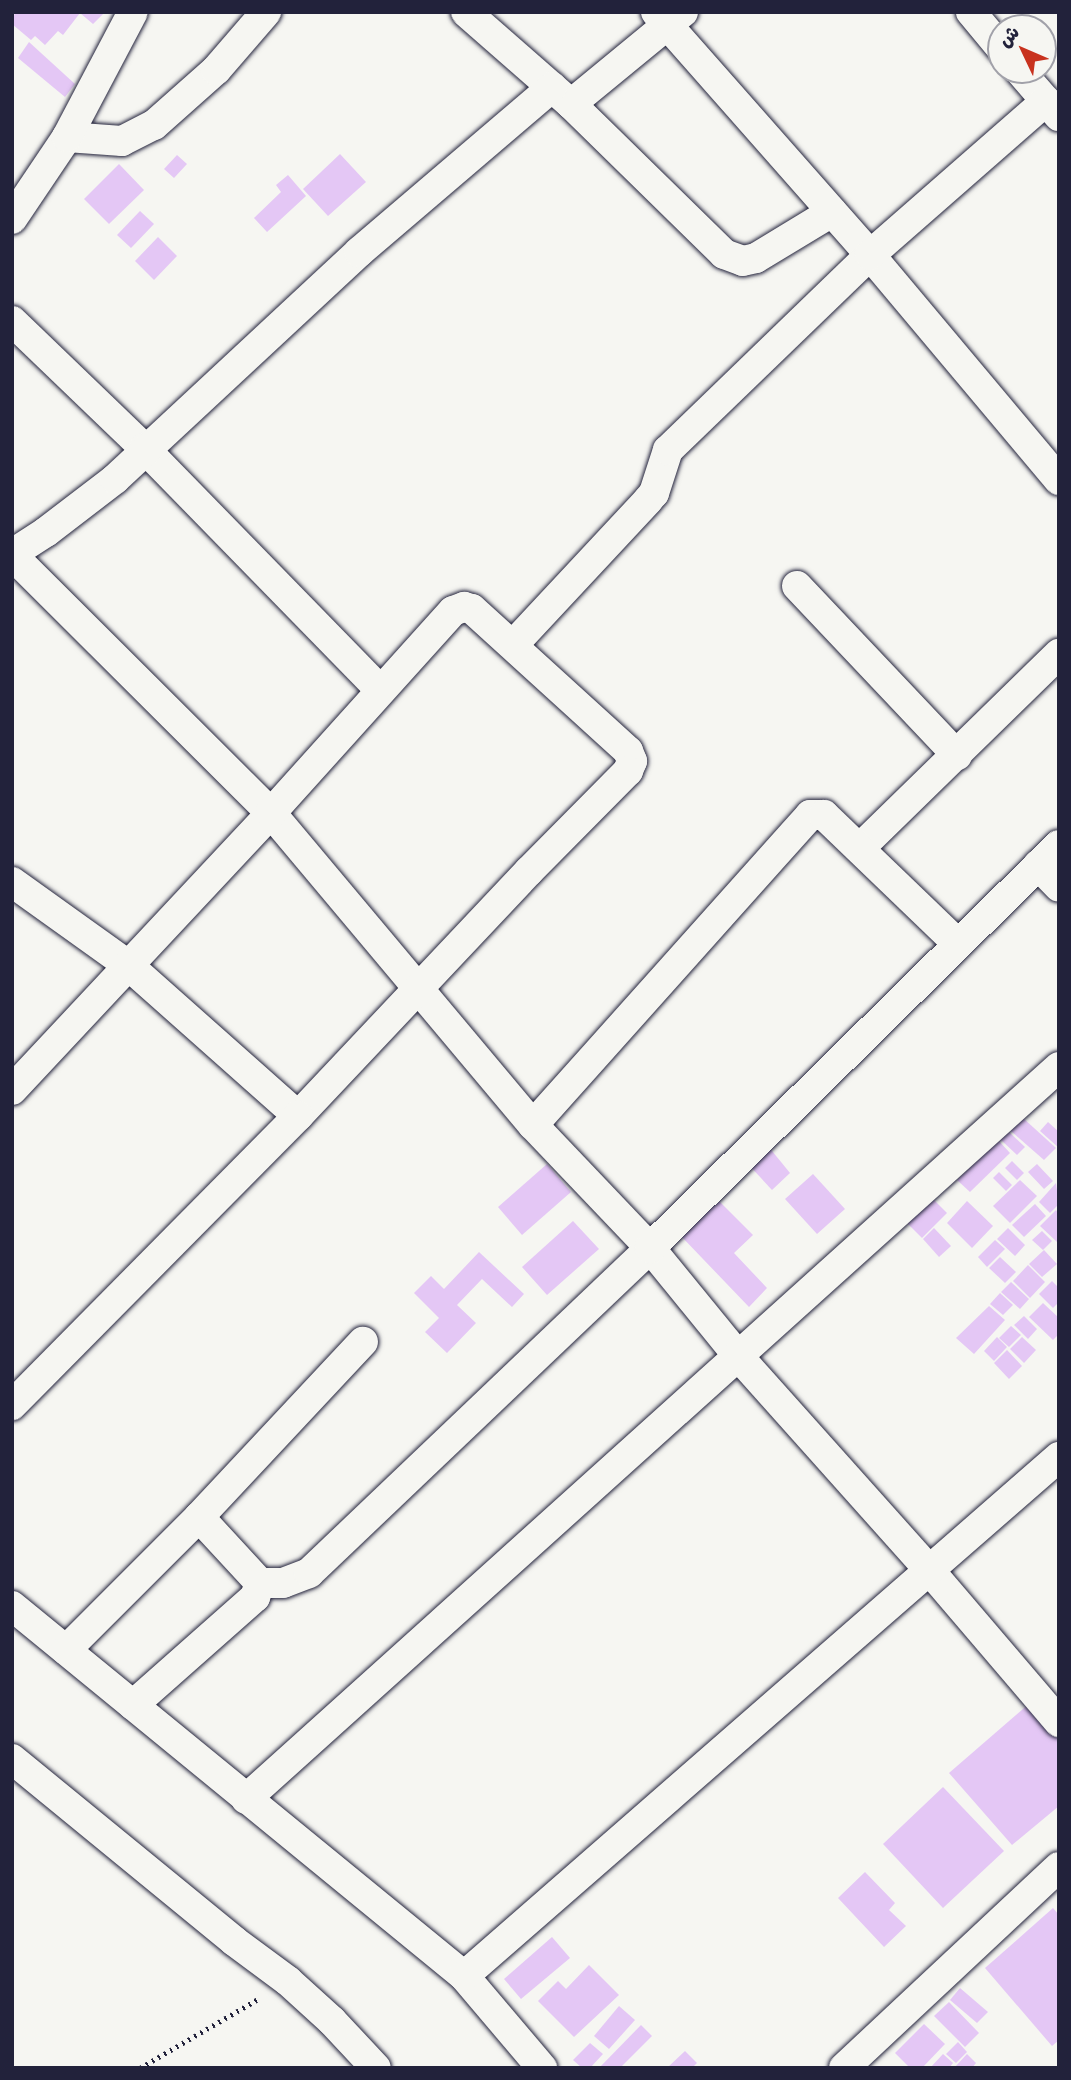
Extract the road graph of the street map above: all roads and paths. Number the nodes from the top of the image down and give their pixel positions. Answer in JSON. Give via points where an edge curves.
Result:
{"nodes":[{"id":1,"x":133,"y":12,"type":"edge"},
{"id":2,"x":266,"y":12,"type":"edge"},
{"id":3,"x":466,"y":12,"type":"edge"},
{"id":4,"x":971,"y":12,"type":"edge"},
{"id":5,"x":669,"y":16,"type":"edge"},
{"id":6,"x":987,"y":31,"type":"edge"},
{"id":7,"x":1031,"y":84,"type":"edge"},
{"id":8,"x":561,"y":95,"type":"junction"},
{"id":9,"x":1052,"y":109,"type":"edge"},
{"id":10,"x":67,"y":137,"type":"junction"},
{"id":11,"x":832,"y":212,"type":"junction"},
{"id":12,"x":12,"y":219,"type":"edge"},
{"id":13,"x":870,"y":255,"type":"junction"},
{"id":14,"x":12,"y":321,"type":"edge"},
{"id":15,"x":144,"y":448,"type":"junction"},
{"id":16,"x":1059,"y":480,"type":"edge"},
{"id":17,"x":12,"y":555,"type":"edge"},
{"id":18,"x":797,"y":586,"type":"dead end"},
{"id":19,"x":513,"y":645,"type":"junction"},
{"id":20,"x":1059,"y":654,"type":"edge"},
{"id":21,"x":380,"y":690,"type":"junction"},
{"id":22,"x":957,"y":755,"type":"junction"},
{"id":23,"x":271,"y":813,"type":"junction"},
{"id":24,"x":860,"y":848,"type":"junction"},
{"id":25,"x":1049,"y":855,"type":"edge"},
{"id":26,"x":12,"y":882,"type":"edge"},
{"id":27,"x":1059,"y":887,"type":"edge"},
{"id":28,"x":958,"y":944,"type":"junction"},
{"id":29,"x":128,"y":965,"type":"junction"},
{"id":30,"x":420,"y":988,"type":"junction"},
{"id":31,"x":1059,"y":1066,"type":"edge"},
{"id":32,"x":12,"y":1090,"type":"edge"},
{"id":33,"x":298,"y":1116,"type":"junction"},
{"id":34,"x":533,"y":1125,"type":"junction"},
{"id":35,"x":650,"y":1248,"type":"junction"},
{"id":36,"x":363,"y":1342,"type":"dead end"},
{"id":37,"x":738,"y":1356,"type":"junction"},
{"id":38,"x":12,"y":1405,"type":"edge"},
{"id":39,"x":1059,"y":1457,"type":"edge"},
{"id":40,"x":199,"y":1517,"type":"junction"},
{"id":41,"x":930,"y":1571,"type":"junction"},
{"id":42,"x":260,"y":1583,"type":"junction"},
{"id":43,"x":12,"y":1606,"type":"edge"},
{"id":44,"x":66,"y":1650,"type":"junction"},
{"id":45,"x":133,"y":1705,"type":"junction"},
{"id":46,"x":1059,"y":1722,"type":"edge"},
{"id":47,"x":12,"y":1759,"type":"edge"},
{"id":48,"x":247,"y":1799,"type":"junction"},
{"id":49,"x":1059,"y":1867,"type":"edge"},
{"id":50,"x":464,"y":1976,"type":"junction"},
{"id":51,"x":288,"y":1981,"type":"junction"},
{"id":52,"x":140,"y":2068,"type":"edge"},
{"id":53,"x":376,"y":2068,"type":"edge"},
{"id":54,"x":542,"y":2068,"type":"edge"},
{"id":55,"x":844,"y":2068,"type":"edge"}],
"edges":[{"from":1,"to":10,"type":"street"},
{"from":2,"to":10,"type":"street","via":[[216,70],[154,125],[122,141]]},
{"from":3,"to":8,"type":"street"},
{"from":4,"to":6,"type":"street"},
{"from":5,"to":8,"type":"street"},
{"from":5,"to":11,"type":"street"},
{"from":7,"to":9,"type":"street"},
{"from":8,"to":11,"type":"street","via":[[724,254],[743,261],[756,258]]},
{"from":8,"to":15,"type":"street","via":[[359,252]]},
{"from":9,"to":13,"type":"street"},
{"from":10,"to":12,"type":"street"},
{"from":11,"to":13,"type":"street"},
{"from":13,"to":16,"type":"street"},
{"from":13,"to":19,"type":"street","via":[[668,450],[648,500]]},
{"from":14,"to":15,"type":"street"},
{"from":15,"to":17,"type":"street","via":[[84,504]]},
{"from":15,"to":21,"type":"street"},
{"from":17,"to":23,"type":"street"},
{"from":18,"to":22,"type":"street"},
{"from":19,"to":21,"type":"street","via":[[464,607],[453,611]]},
{"from":19,"to":30,"type":"street","via":[[628,751],[632,761],[628,771]]},
{"from":20,"to":22,"type":"street"},
{"from":21,"to":23,"type":"street"},
{"from":22,"to":24,"type":"street"},
{"from":23,"to":29,"type":"street"},
{"from":23,"to":30,"type":"street"},
{"from":24,"to":28,"type":"street"},
{"from":24,"to":34,"type":"street","via":[[824,816],[810,815]]},
{"from":25,"to":27,"type":"street"},
{"from":25,"to":28,"type":"street"},
{"from":26,"to":29,"type":"street"},
{"from":28,"to":35,"type":"street"},
{"from":29,"to":32,"type":"street"},
{"from":29,"to":33,"type":"street"},
{"from":30,"to":33,"type":"street"},
{"from":30,"to":34,"type":"street"},
{"from":31,"to":37,"type":"street"},
{"from":33,"to":38,"type":"street"},
{"from":34,"to":35,"type":"street"},
{"from":35,"to":37,"type":"street"},
{"from":35,"to":42,"type":"street","via":[[309,1573],[283,1583]]},
{"from":36,"to":40,"type":"street"},
{"from":37,"to":41,"type":"street"},
{"from":37,"to":48,"type":"street"},
{"from":39,"to":41,"type":"street"},
{"from":40,"to":42,"type":"street"},
{"from":40,"to":44,"type":"street"},
{"from":41,"to":46,"type":"street"},
{"from":41,"to":50,"type":"street"},
{"from":42,"to":45,"type":"street","via":[[255,1597]]},
{"from":43,"to":44,"type":"street"},
{"from":44,"to":45,"type":"street"},
{"from":45,"to":48,"type":"street"},
{"from":47,"to":51,"type":"street"},
{"from":48,"to":50,"type":"street"},
{"from":49,"to":55,"type":"street"},
{"from":50,"to":54,"type":"street"},
{"from":51,"to":52,"type":"path"},
{"from":51,"to":53,"type":"street"}]}
